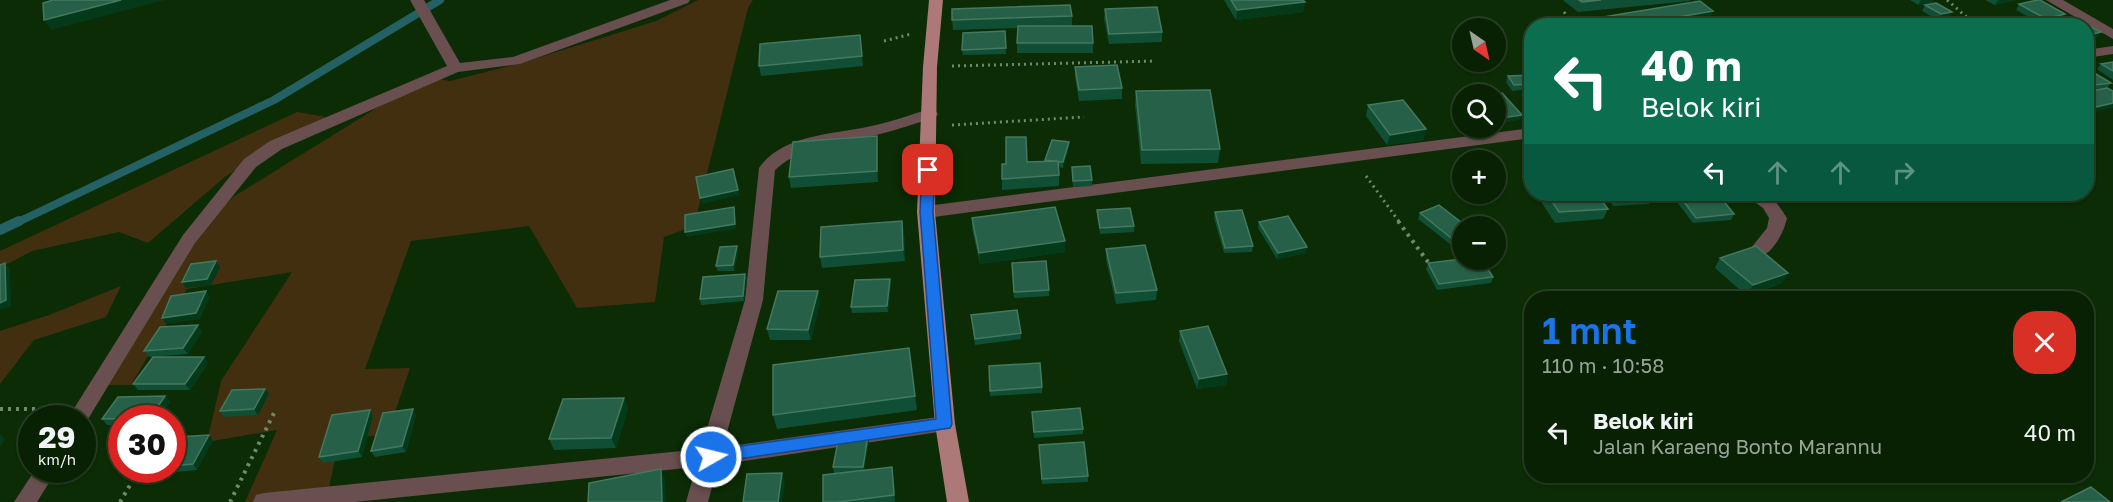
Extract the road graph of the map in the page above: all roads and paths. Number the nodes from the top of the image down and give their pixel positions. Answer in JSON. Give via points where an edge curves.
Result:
{"nodes":[{"id":1,"x":683,"y":0,"type":"edge"},
{"id":2,"x":936,"y":0,"type":"edge"},
{"id":3,"x":1947,"y":0,"type":"edge"},
{"id":4,"x":2054,"y":0,"type":"edge"},
{"id":5,"x":419,"y":2,"type":"edge"},
{"id":6,"x":1564,"y":12,"type":"dead end"},
{"id":7,"x":1569,"y":18,"type":"edge"},
{"id":8,"x":1968,"y":18,"type":"edge"},
{"id":9,"x":2084,"y":18,"type":"edge"},
{"id":10,"x":2094,"y":24,"type":"edge"},
{"id":11,"x":2113,"y":35,"type":"edge"},
{"id":12,"x":2113,"y":50,"type":"edge"},
{"id":13,"x":2094,"y":53,"type":"edge"},
{"id":14,"x":1156,"y":61,"type":"dead end"},
{"id":15,"x":930,"y":67,"type":"junction"},
{"id":16,"x":455,"y":68,"type":"junction"},
{"id":17,"x":1084,"y":117,"type":"dead end"},
{"id":18,"x":930,"y":120,"type":"junction"},
{"id":19,"x":1524,"y":134,"type":"edge"},
{"id":20,"x":1353,"y":158,"type":"junction"},
{"id":21,"x":1764,"y":201,"type":"edge"},
{"id":22,"x":926,"y":212,"type":"junction"},
{"id":23,"x":1756,"y":253,"type":"edge"},
{"id":24,"x":1428,"y":262,"type":"edge"},
{"id":25,"x":86,"y":405,"type":"edge"},
{"id":26,"x":0,"y":410,"type":"edge"},
{"id":27,"x":18,"y":411,"type":"edge"},
{"id":28,"x":274,"y":413,"type":"dead end"},
{"id":29,"x":945,"y":424,"type":"junction"},
{"id":30,"x":711,"y":457,"type":"junction"},
{"id":31,"x":38,"y":483,"type":"edge"},
{"id":32,"x":131,"y":483,"type":"edge"},
{"id":33,"x":306,"y":500,"type":"edge"},
{"id":34,"x":26,"y":502,"type":"edge"},
{"id":35,"x":120,"y":502,"type":"edge"},
{"id":36,"x":230,"y":502,"type":"edge"},
{"id":37,"x":264,"y":502,"type":"edge"},
{"id":38,"x":697,"y":502,"type":"edge"},
{"id":39,"x":958,"y":502,"type":"edge"}],
"edges":[{"from":1,"to":16,"type":"street","via":[[515,61]]},
{"from":2,"to":15,"type":"main road"},
{"from":3,"to":8,"type":"path"},
{"from":4,"to":9,"type":"street"},
{"from":5,"to":16,"type":"street"},
{"from":6,"to":7,"type":"path"},
{"from":10,"to":11,"type":"street"},
{"from":12,"to":13,"type":"street"},
{"from":14,"to":15,"type":"path"},
{"from":15,"to":18,"type":"main road"},
{"from":16,"to":25,"type":"street","via":[[276,145],[250,163],[189,239]]},
{"from":17,"to":18,"type":"path"},
{"from":18,"to":22,"type":"main road"},
{"from":18,"to":30,"type":"street","via":[[814,141],[779,155],[767,168],[754,300]]},
{"from":19,"to":20,"type":"street"},
{"from":20,"to":22,"type":"street"},
{"from":20,"to":24,"type":"path"},
{"from":21,"to":23,"type":"street","via":[[1778,218],[1776,230]]},
{"from":22,"to":29,"type":"main road"},
{"from":26,"to":27,"type":"path"},
{"from":28,"to":36,"type":"path"},
{"from":29,"to":30,"type":"street"},
{"from":29,"to":39,"type":"main road"},
{"from":30,"to":33,"type":"street"},
{"from":30,"to":38,"type":"street"},
{"from":31,"to":34,"type":"street"},
{"from":32,"to":35,"type":"path"},
{"from":33,"to":37,"type":"street"}]}
